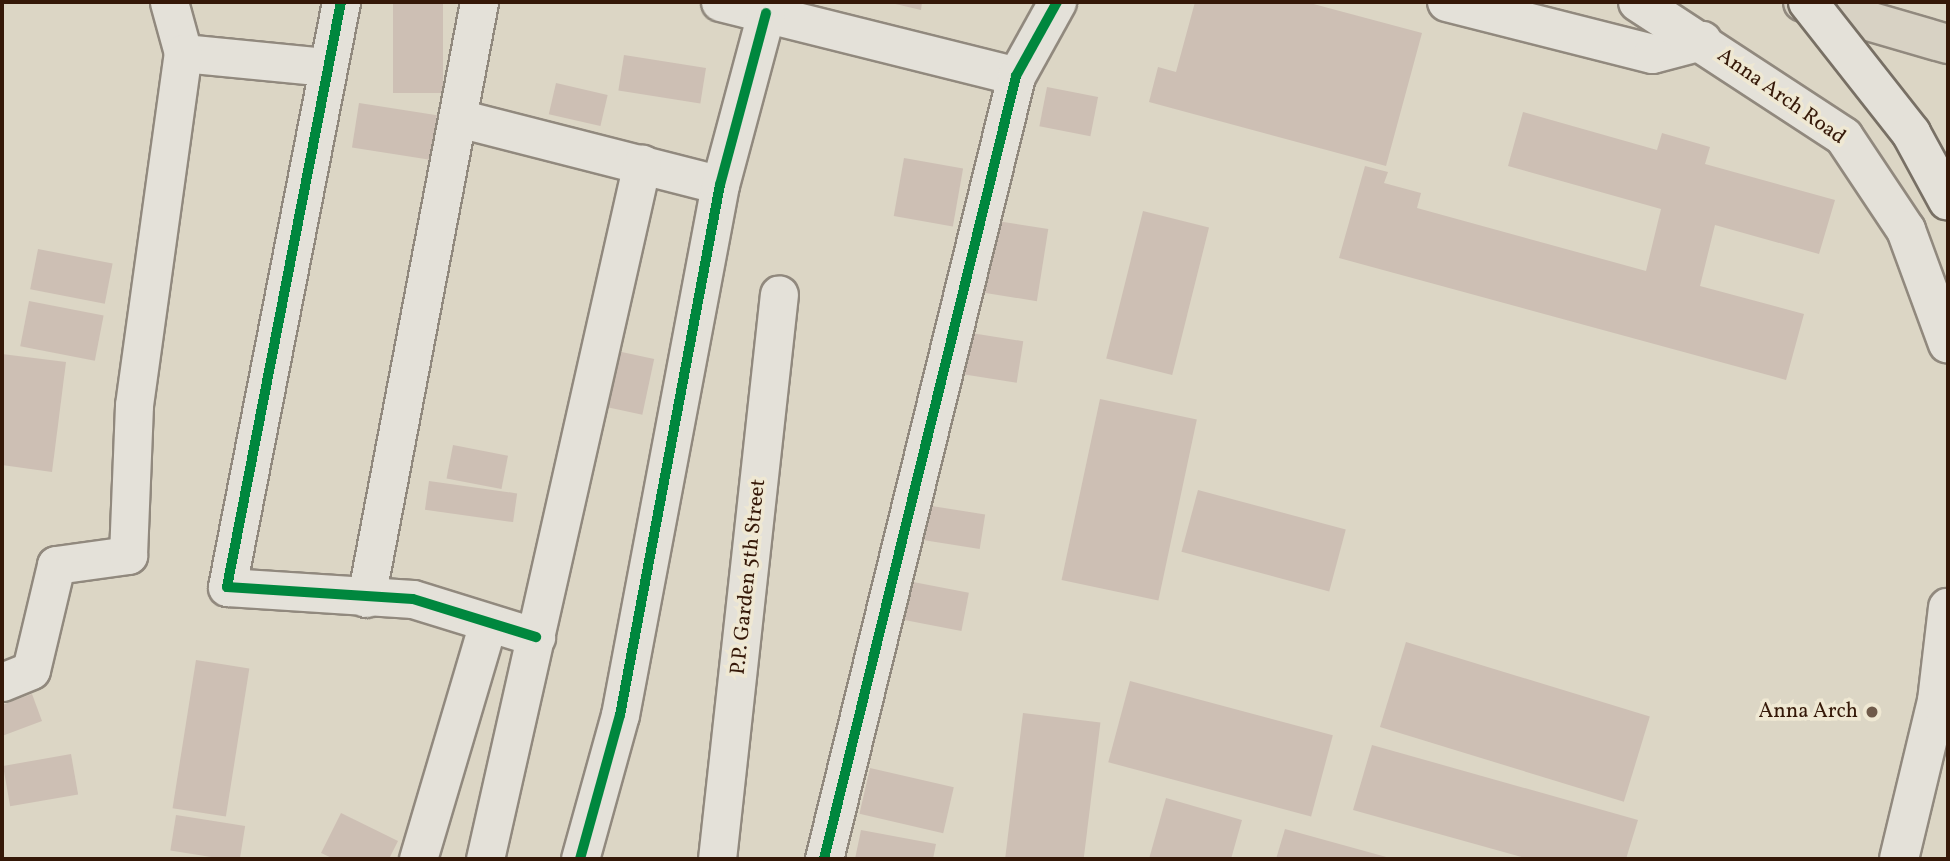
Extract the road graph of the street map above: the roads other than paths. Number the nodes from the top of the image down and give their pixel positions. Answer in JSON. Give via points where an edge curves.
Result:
{"nodes":[{"id":1,"x":169,"y":2,"type":"edge"},
{"id":2,"x":341,"y":2,"type":"edge"},
{"id":3,"x":479,"y":2,"type":"edge"},
{"id":4,"x":720,"y":2,"type":"edge"},
{"id":5,"x":1057,"y":2,"type":"edge"},
{"id":6,"x":1447,"y":2,"type":"edge"},
{"id":7,"x":1645,"y":2,"type":"edge"},
{"id":8,"x":1806,"y":2,"type":"edge"},
{"id":9,"x":766,"y":13,"type":"junction"},
{"id":10,"x":1702,"y":41,"type":"junction"},
{"id":11,"x":1948,"y":44,"type":"edge"},
{"id":12,"x":183,"y":53,"type":"junction"},
{"id":13,"x":327,"y":67,"type":"junction"},
{"id":14,"x":1016,"y":76,"type":"junction"},
{"id":15,"x":458,"y":118,"type":"junction"},
{"id":16,"x":642,"y":163,"type":"junction"},
{"id":17,"x":720,"y":185,"type":"junction"},
{"id":18,"x":1948,"y":201,"type":"edge"},
{"id":19,"x":779,"y":294,"type":"dead end"},
{"id":20,"x":1948,"y":344,"type":"edge"},
{"id":21,"x":366,"y":598,"type":"junction"},
{"id":22,"x":1948,"y":608,"type":"edge"},
{"id":23,"x":488,"y":623,"type":"junction"},
{"id":24,"x":536,"y":637,"type":"junction"},
{"id":25,"x":2,"y":682,"type":"edge"},
{"id":26,"x":1943,"y":702,"type":"edge"},
{"id":27,"x":418,"y":859,"type":"edge"},
{"id":28,"x":485,"y":859,"type":"edge"},
{"id":29,"x":580,"y":859,"type":"edge"},
{"id":30,"x":717,"y":859,"type":"edge"},
{"id":31,"x":824,"y":859,"type":"edge"},
{"id":32,"x":1899,"y":859,"type":"edge"}],
"edges":[{"from":1,"to":12,"type":"street"},
{"from":2,"to":13,"type":"street"},
{"from":3,"to":15,"type":"street"},
{"from":4,"to":9,"type":"street"},
{"from":5,"to":14,"type":"street"},
{"from":6,"to":10,"type":"main road","via":[[1653,54]]},
{"from":7,"to":10,"type":"main road","name":"Anna Arch Road"},
{"from":8,"to":11,"type":"main road"},
{"from":8,"to":18,"type":"main road","bridge":true,"via":[[1911,133]]},
{"from":9,"to":14,"type":"street"},
{"from":9,"to":17,"type":"street"},
{"from":10,"to":20,"type":"main road","name":"Anna Arch Road","via":[[1844,137],[1906,230]]},
{"from":12,"to":13,"type":"street"},
{"from":12,"to":25,"type":"street","via":[[134,405],[128,555],[56,565],[31,670]]},
{"from":13,"to":21,"type":"street","via":[[227,587]]},
{"from":14,"to":31,"type":"street"},
{"from":15,"to":16,"type":"street"},
{"from":15,"to":21,"type":"street"},
{"from":16,"to":17,"type":"street"},
{"from":16,"to":24,"type":"street"},
{"from":17,"to":29,"type":"street","via":[[620,715]]},
{"from":19,"to":30,"type":"street","name":"P.P. Garden 5th Street"},
{"from":21,"to":23,"type":"street","via":[[413,599]]},
{"from":22,"to":26,"type":"main road"},
{"from":23,"to":24,"type":"street"},
{"from":23,"to":27,"type":"street"},
{"from":24,"to":28,"type":"street"},
{"from":26,"to":32,"type":"main road"}]}
